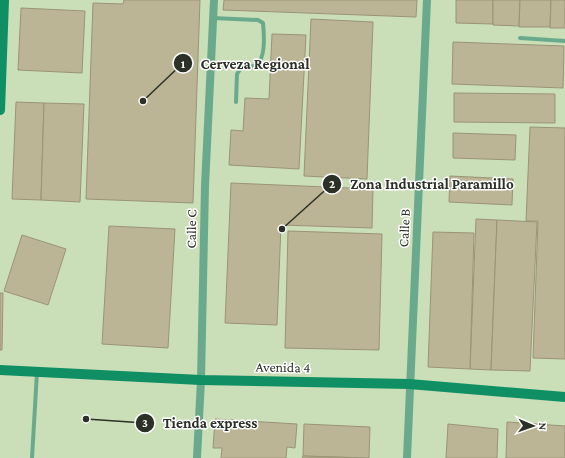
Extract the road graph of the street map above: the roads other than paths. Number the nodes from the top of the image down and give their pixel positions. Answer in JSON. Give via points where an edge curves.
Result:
{"nodes":[{"id":1,"x":4,"y":0,"type":"edge"},
{"id":2,"x":214,"y":0,"type":"edge"},
{"id":3,"x":427,"y":0,"type":"edge"},
{"id":4,"x":212,"y":18,"type":"junction"},
{"id":5,"x":520,"y":38,"type":"dead end"},
{"id":6,"x":565,"y":41,"type":"edge"},
{"id":7,"x":236,"y":102,"type":"dead end"},
{"id":8,"x":0,"y":110,"type":"edge"},
{"id":9,"x":0,"y":370,"type":"edge"},
{"id":10,"x":37,"y":371,"type":"junction"},
{"id":11,"x":201,"y":380,"type":"junction"},
{"id":12,"x":409,"y":384,"type":"junction"},
{"id":13,"x":565,"y":398,"type":"edge"},
{"id":14,"x":32,"y":458,"type":"edge"},
{"id":15,"x":197,"y":458,"type":"edge"},
{"id":16,"x":407,"y":458,"type":"edge"}],
"edges":[{"from":1,"to":8,"type":"main road"},
{"from":2,"to":4,"type":"street","name":"Calle C"},
{"from":3,"to":12,"type":"street","name":"Calle B"},
{"from":4,"to":7,"type":"lane","via":[[258,20],[263,23],[261,60],[256,65],[241,68],[237,74]]},
{"from":4,"to":11,"type":"street","name":"Calle C"},
{"from":5,"to":6,"type":"lane"},
{"from":9,"to":10,"type":"main road","name":"Avenida 4"},
{"from":10,"to":11,"type":"main road","name":"Avenida 4"},
{"from":10,"to":14,"type":"lane"},
{"from":11,"to":12,"type":"main road","name":"Avenida 4"},
{"from":11,"to":15,"type":"street","name":"Calle C"},
{"from":12,"to":13,"type":"main road","name":"Avenida 4"},
{"from":12,"to":16,"type":"street","name":"Calle B"}]}
